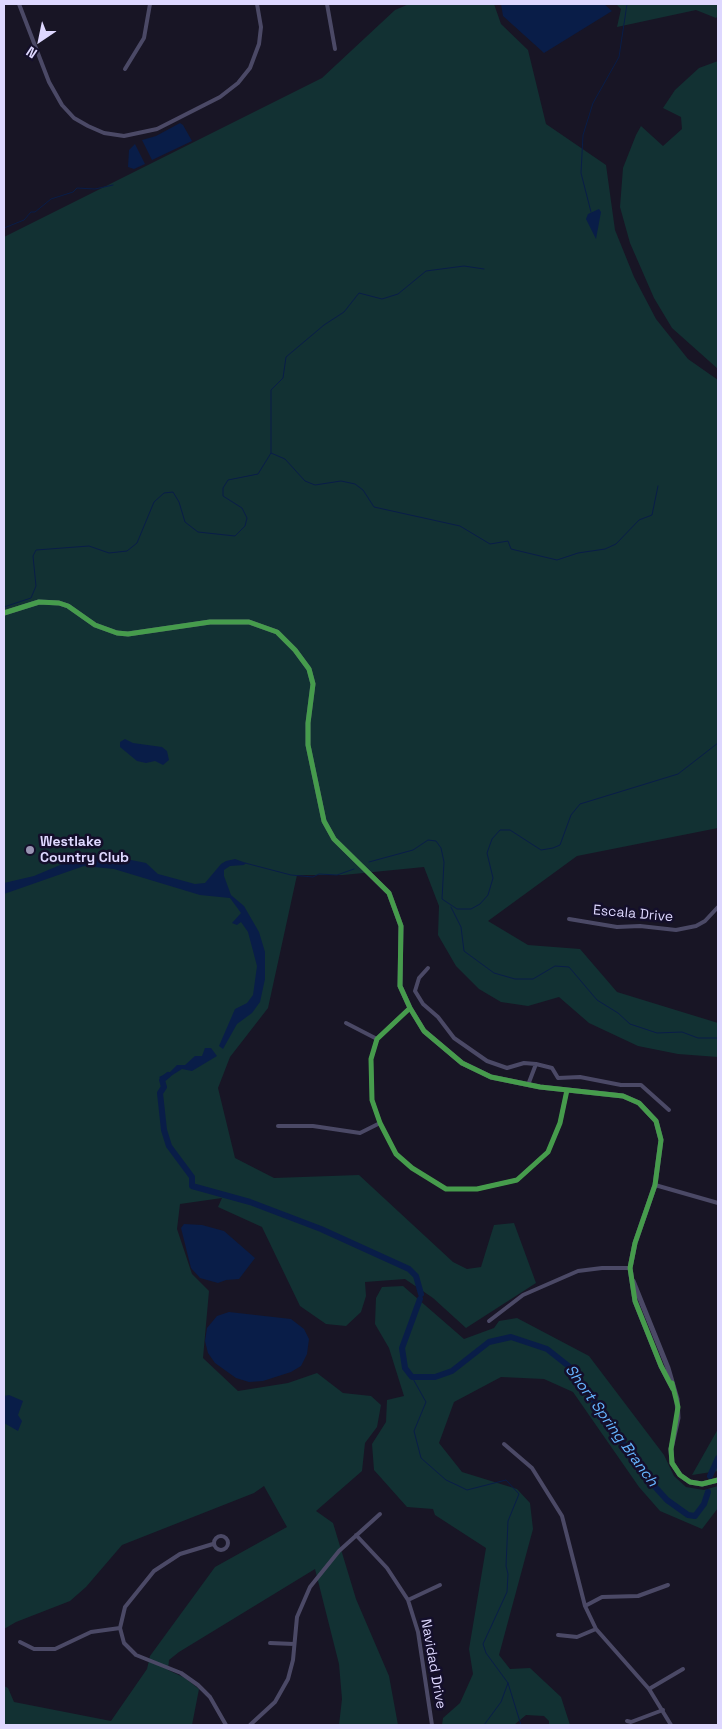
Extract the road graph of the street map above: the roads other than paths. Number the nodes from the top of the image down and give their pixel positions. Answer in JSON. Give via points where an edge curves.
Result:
{"nodes":[{"id":1,"x":19,"y":4,"type":"edge"},
{"id":2,"x":150,"y":4,"type":"edge"},
{"id":3,"x":257,"y":4,"type":"edge"},
{"id":4,"x":327,"y":4,"type":"edge"},
{"id":5,"x":335,"y":49,"type":"dead end"},
{"id":6,"x":125,"y":69,"type":"dead end"},
{"id":7,"x":4,"y":613,"type":"edge"},
{"id":8,"x":718,"y":907,"type":"edge"},
{"id":9,"x":569,"y":919,"type":"dead end"},
{"id":10,"x":428,"y":968,"type":"dead end"},
{"id":11,"x":410,"y":1008,"type":"junction"},
{"id":12,"x":346,"y":1023,"type":"dead end"},
{"id":13,"x":377,"y":1039,"type":"junction"},
{"id":14,"x":536,"y":1064,"type":"junction"},
{"id":15,"x":528,"y":1085,"type":"junction"},
{"id":16,"x":567,"y":1090,"type":"junction"},
{"id":17,"x":668,"y":1110,"type":"dead end"},
{"id":18,"x":380,"y":1123,"type":"junction"},
{"id":19,"x":278,"y":1126,"type":"dead end"},
{"id":20,"x":655,"y":1185,"type":"junction"},
{"id":21,"x":718,"y":1203,"type":"edge"},
{"id":22,"x":630,"y":1268,"type":"junction"},
{"id":23,"x":489,"y":1321,"type":"dead end"},
{"id":24,"x":504,"y":1444,"type":"dead end"},
{"id":25,"x":718,"y":1480,"type":"edge"},
{"id":26,"x":380,"y":1514,"type":"dead end"},
{"id":27,"x":356,"y":1535,"type":"junction"},
{"id":28,"x":213,"y":1544,"type":"dead end"},
{"id":29,"x":440,"y":1585,"type":"dead end"},
{"id":30,"x":668,"y":1585,"type":"dead end"},
{"id":31,"x":408,"y":1600,"type":"junction"},
{"id":32,"x":585,"y":1606,"type":"junction"},
{"id":33,"x":120,"y":1628,"type":"junction"},
{"id":34,"x":596,"y":1629,"type":"junction"},
{"id":35,"x":558,"y":1635,"type":"dead end"},
{"id":36,"x":20,"y":1642,"type":"dead end"},
{"id":37,"x":270,"y":1643,"type":"dead end"},
{"id":38,"x":294,"y":1644,"type":"junction"},
{"id":39,"x":683,"y":1669,"type":"dead end"},
{"id":40,"x":649,"y":1689,"type":"junction"},
{"id":41,"x":663,"y":1710,"type":"junction"},
{"id":42,"x":627,"y":1720,"type":"dead end"},
{"id":43,"x":226,"y":1725,"type":"edge"},
{"id":44,"x":250,"y":1725,"type":"edge"},
{"id":45,"x":432,"y":1725,"type":"edge"},
{"id":46,"x":671,"y":1725,"type":"edge"}],
"edges":[{"from":1,"to":3,"type":"street","via":[[49,82],[62,105],[74,118],[88,126],[124,136],[157,129],[220,97],[238,83],[250,68],[259,44]]},
{"from":2,"to":6,"type":"street","via":[[144,38]]},
{"from":4,"to":5,"type":"street"},
{"from":7,"to":11,"type":"street","via":[[49,601],[68,606],[95,625],[117,633],[139,634],[204,622],[235,621],[268,627],[285,639],[304,660],[312,676],[314,691],[308,745],[324,821],[334,839],[379,881],[395,904],[402,941],[400,986]]},
{"from":8,"to":9,"type":"street","name":"Escala Drive","via":[[696,926],[676,930],[616,927]]},
{"from":10,"to":14,"type":"street","via":[[419,978],[417,995],[454,1038],[498,1066]]},
{"from":11,"to":13,"type":"street"},
{"from":11,"to":15,"type":"street","via":[[424,1031],[462,1063],[491,1077]]},
{"from":12,"to":13,"type":"street"},
{"from":13,"to":18,"type":"street","via":[[371,1059],[372,1092]]},
{"from":14,"to":15,"type":"street"},
{"from":14,"to":17,"type":"street","via":[[552,1068],[558,1078],[580,1076],[641,1085]]},
{"from":15,"to":16,"type":"street"},
{"from":16,"to":18,"type":"street","via":[[560,1123],[548,1152],[516,1180],[477,1189],[446,1189],[412,1168],[396,1154]]},
{"from":16,"to":20,"type":"street","via":[[623,1096],[646,1108],[656,1121],[660,1135]]},
{"from":18,"to":19,"type":"street","via":[[360,1133],[313,1126]]},
{"from":20,"to":21,"type":"street"},
{"from":20,"to":22,"type":"street"},
{"from":22,"to":23,"type":"street","via":[[578,1271],[523,1295]]},
{"from":22,"to":25,"type":"street","via":[[632,1288],[677,1400],[678,1418],[670,1456],[676,1470],[685,1479],[697,1484]]},
{"from":24,"to":32,"type":"street","via":[[532,1468],[562,1516]]},
{"from":26,"to":27,"type":"street"},
{"from":27,"to":31,"type":"street","name":"Navidad Drive","via":[[387,1568]]},
{"from":27,"to":38,"type":"street","via":[[310,1587],[297,1617]]},
{"from":28,"to":33,"type":"street","via":[[186,1552],[154,1571],[125,1607]]},
{"from":29,"to":31,"type":"street"},
{"from":30,"to":32,"type":"street","via":[[638,1596],[602,1597]]},
{"from":31,"to":45,"type":"street","name":"Navidad Drive","via":[[418,1632]]},
{"from":32,"to":34,"type":"street"},
{"from":33,"to":36,"type":"street","via":[[92,1632],[47,1650],[30,1648]]},
{"from":33,"to":43,"type":"street","via":[[124,1643],[132,1652],[181,1673],[198,1685],[210,1697]]},
{"from":34,"to":35,"type":"street","via":[[577,1637]]},
{"from":34,"to":40,"type":"street"},
{"from":37,"to":38,"type":"street"},
{"from":38,"to":44,"type":"street","via":[[291,1670],[284,1688],[269,1710]]},
{"from":39,"to":40,"type":"street"},
{"from":40,"to":41,"type":"street"},
{"from":41,"to":42,"type":"street","via":[[631,1722]]},
{"from":41,"to":46,"type":"street"}]}
